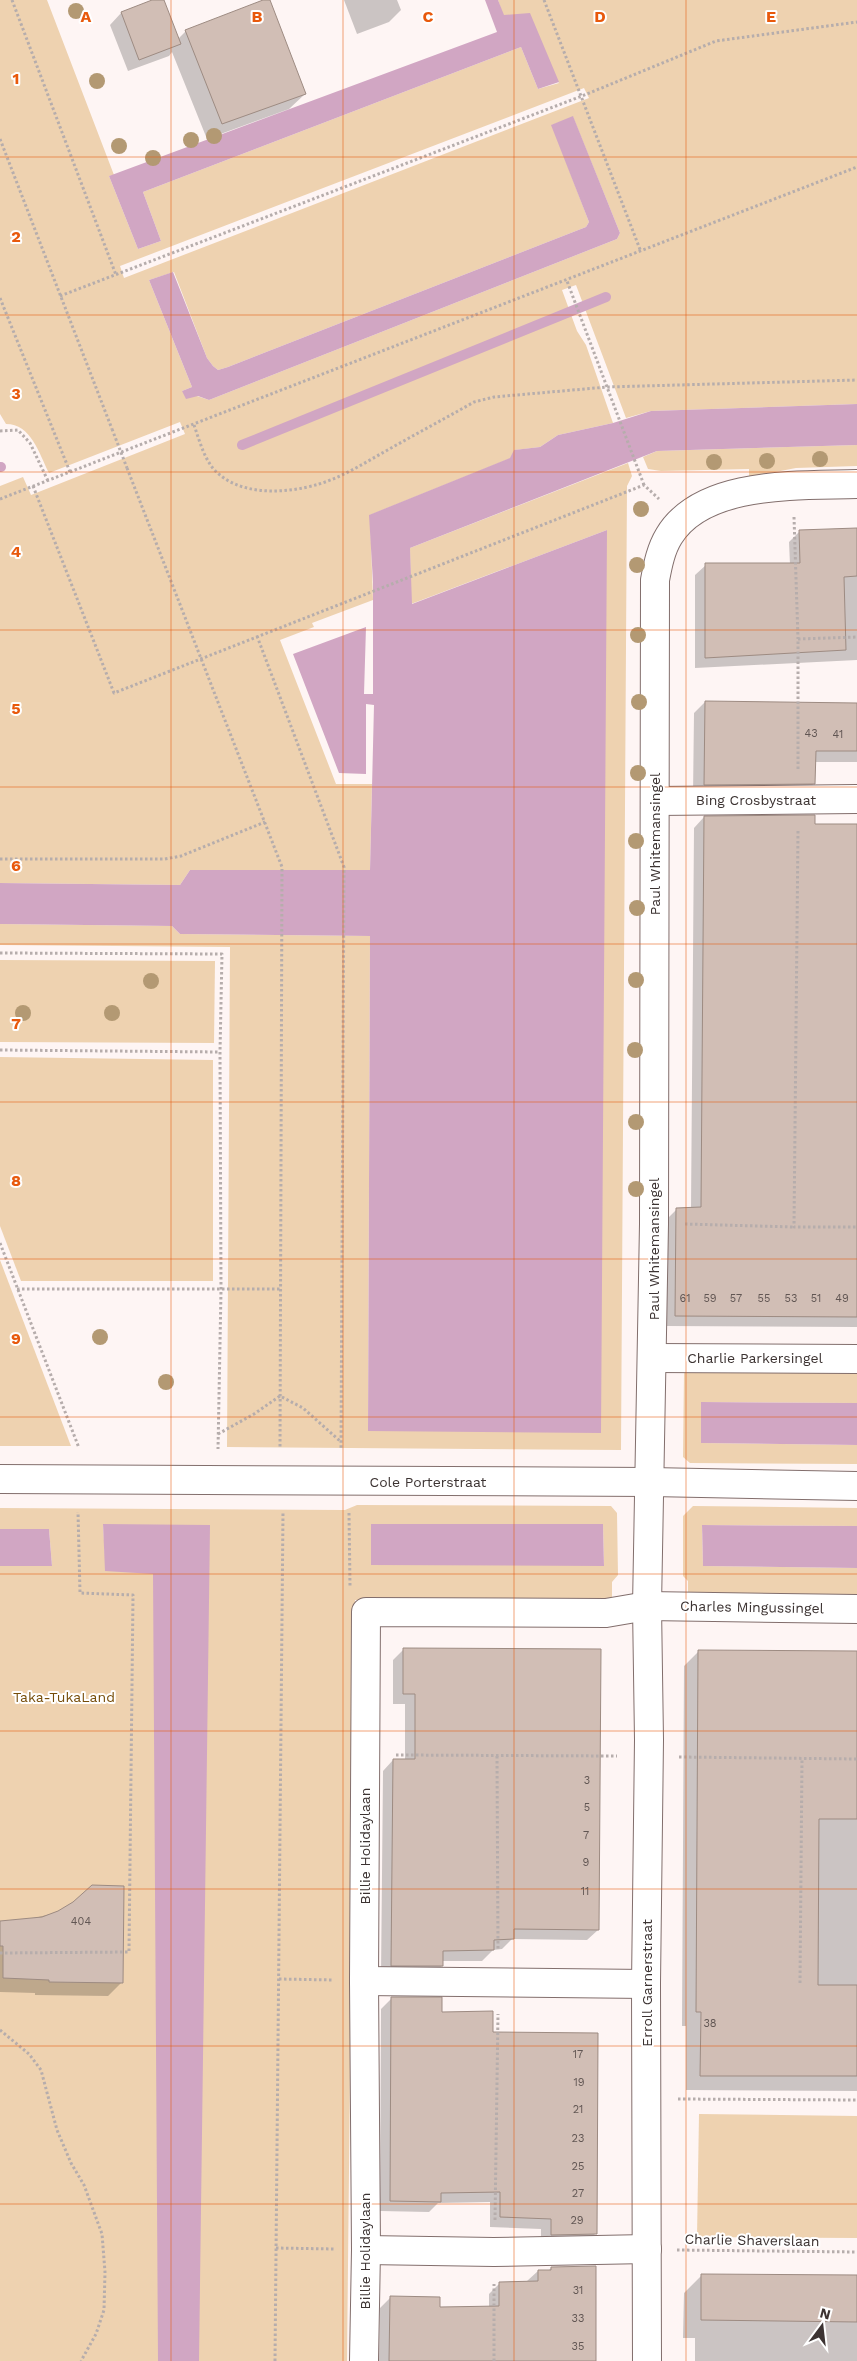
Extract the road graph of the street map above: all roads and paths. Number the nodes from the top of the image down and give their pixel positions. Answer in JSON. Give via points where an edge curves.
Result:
{"nodes":[{"id":1,"x":12,"y":0,"type":"edge"},
{"id":2,"x":544,"y":0,"type":"edge"},
{"id":3,"x":857,"y":22,"type":"edge"},
{"id":4,"x":582,"y":96,"type":"junction"},
{"id":5,"x":0,"y":139,"type":"edge"},
{"id":6,"x":857,"y":167,"type":"edge"},
{"id":7,"x":641,"y":252,"type":"junction"},
{"id":8,"x":116,"y":275,"type":"junction"},
{"id":9,"x":567,"y":280,"type":"junction"},
{"id":10,"x":60,"y":296,"type":"junction"},
{"id":11,"x":0,"y":298,"type":"edge"},
{"id":12,"x":857,"y":380,"type":"edge"},
{"id":13,"x":607,"y":387,"type":"junction"},
{"id":14,"x":194,"y":425,"type":"junction"},
{"id":15,"x":0,"y":431,"type":"edge"},
{"id":16,"x":70,"y":472,"type":"junction"},
{"id":17,"x":48,"y":481,"type":"junction"},
{"id":18,"x":857,"y":484,"type":"edge"},
{"id":19,"x":33,"y":486,"type":"junction"},
{"id":20,"x":644,"y":486,"type":"junction"},
{"id":21,"x":793,"y":486,"type":"junction"},
{"id":22,"x":0,"y":500,"type":"edge"},
{"id":23,"x":682,"y":519,"type":"junction"},
{"id":24,"x":257,"y":636,"type":"junction"},
{"id":25,"x":857,"y":637,"type":"edge"},
{"id":26,"x":798,"y":639,"type":"junction"},
{"id":27,"x":200,"y":659,"type":"junction"},
{"id":28,"x":798,"y":799,"type":"junction"},
{"id":29,"x":857,"y":799,"type":"edge"},
{"id":30,"x":655,"y":800,"type":"junction"},
{"id":31,"x":264,"y":822,"type":"junction"},
{"id":32,"x":0,"y":859,"type":"edge"},
{"id":33,"x":0,"y":953,"type":"edge"},
{"id":34,"x":0,"y":1050,"type":"edge"},
{"id":35,"x":220,"y":1052,"type":"junction"},
{"id":36,"x":654,"y":1224,"type":"junction"},
{"id":37,"x":794,"y":1227,"type":"junction"},
{"id":38,"x":857,"y":1227,"type":"edge"},
{"id":39,"x":0,"y":1243,"type":"edge"},
{"id":40,"x":18,"y":1289,"type":"junction"},
{"id":41,"x":280,"y":1289,"type":"junction"},
{"id":42,"x":221,"y":1290,"type":"junction"},
{"id":43,"x":653,"y":1358,"type":"junction"},
{"id":44,"x":857,"y":1359,"type":"edge"},
{"id":45,"x":280,"y":1396,"type":"junction"},
{"id":46,"x":217,"y":1435,"type":"junction"},
{"id":47,"x":341,"y":1441,"type":"junction"},
{"id":48,"x":280,"y":1458,"type":"dead end"},
{"id":49,"x":0,"y":1478,"type":"edge"},
{"id":50,"x":78,"y":1480,"type":"junction"},
{"id":51,"x":218,"y":1480,"type":"junction"},
{"id":52,"x":343,"y":1481,"type":"junction"},
{"id":53,"x":651,"y":1482,"type":"junction"},
{"id":54,"x":857,"y":1486,"type":"edge"},
{"id":55,"x":283,"y":1511,"type":"dead end"},
{"id":56,"x":648,"y":1606,"type":"junction"},
{"id":57,"x":857,"y":1609,"type":"edge"},
{"id":58,"x":366,"y":1612,"type":"junction"},
{"id":59,"x":366,"y":1755,"type":"junction"},
{"id":60,"x":497,"y":1756,"type":"junction"},
{"id":61,"x":649,"y":1756,"type":"junction"},
{"id":62,"x":802,"y":1758,"type":"junction"},
{"id":63,"x":857,"y":1759,"type":"edge"},
{"id":64,"x":0,"y":1953,"type":"edge"},
{"id":65,"x":279,"y":1979,"type":"junction"},
{"id":66,"x":354,"y":1981,"type":"junction"},
{"id":67,"x":800,"y":1983,"type":"dead end"},
{"id":68,"x":498,"y":1984,"type":"junction"},
{"id":69,"x":646,"y":1984,"type":"junction"},
{"id":70,"x":0,"y":2030,"type":"edge"},
{"id":71,"x":648,"y":2098,"type":"junction"},
{"id":72,"x":857,"y":2100,"type":"edge"},
{"id":73,"x":276,"y":2248,"type":"junction"},
{"id":74,"x":647,"y":2249,"type":"junction"},
{"id":75,"x":355,"y":2250,"type":"junction"},
{"id":76,"x":494,"y":2252,"type":"junction"},
{"id":77,"x":857,"y":2252,"type":"edge"},
{"id":78,"x":81,"y":2361,"type":"edge"},
{"id":79,"x":275,"y":2361,"type":"edge"},
{"id":80,"x":364,"y":2361,"type":"edge"},
{"id":81,"x":494,"y":2361,"type":"edge"},
{"id":82,"x":647,"y":2361,"type":"edge"}],
"edges":[{"from":1,"to":8,"type":"path"},
{"from":2,"to":4,"type":"path"},
{"from":3,"to":4,"type":"path","via":[[716,40]]},
{"from":4,"to":7,"type":"path"},
{"from":4,"to":8,"type":"path"},
{"from":5,"to":10,"type":"path"},
{"from":6,"to":7,"type":"path"},
{"from":7,"to":9,"type":"path"},
{"from":8,"to":10,"type":"path"},
{"from":9,"to":13,"type":"path"},
{"from":9,"to":14,"type":"path"},
{"from":10,"to":27,"type":"path","bridge":true},
{"from":11,"to":16,"type":"path"},
{"from":12,"to":13,"type":"path"},
{"from":13,"to":14,"type":"path","via":[[494,397],[474,402],[345,474],[318,484],[285,490],[254,490],[233,483],[213,468]]},
{"from":13,"to":20,"type":"path"},
{"from":14,"to":16,"type":"path"},
{"from":15,"to":17,"type":"path","via":[[18,430],[30,443]]},
{"from":16,"to":17,"type":"path"},
{"from":17,"to":19,"type":"path"},
{"from":18,"to":21,"type":"street","name":"Paul Whitemansingel"},
{"from":19,"to":22,"type":"path"},
{"from":19,"to":27,"type":"path","via":[[114,693]]},
{"from":20,"to":23,"type":"path"},
{"from":20,"to":24,"type":"path"},
{"from":21,"to":23,"type":"street","name":"Paul Whitemansingel","via":[[737,493],[705,504]]},
{"from":21,"to":26,"type":"path"},
{"from":23,"to":30,"type":"street","name":"Paul Whitemansingel","via":[[661,553],[655,580]]},
{"from":24,"to":27,"type":"path"},
{"from":24,"to":47,"type":"path","via":[[344,867]]},
{"from":25,"to":26,"type":"path"},
{"from":26,"to":28,"type":"path"},
{"from":27,"to":31,"type":"path"},
{"from":28,"to":29,"type":"street","name":"Bing Crosbystraat"},
{"from":28,"to":30,"type":"street","name":"Bing Crosbystraat"},
{"from":28,"to":37,"type":"path"},
{"from":30,"to":36,"type":"street","name":"Paul Whitemansingel"},
{"from":31,"to":32,"type":"path","via":[[181,856],[165,859]]},
{"from":31,"to":41,"type":"path","via":[[282,867]]},
{"from":33,"to":35,"type":"path","via":[[222,954]]},
{"from":34,"to":35,"type":"path"},
{"from":35,"to":42,"type":"path"},
{"from":36,"to":37,"type":"path"},
{"from":36,"to":43,"type":"street","name":"Paul Whitemansingel"},
{"from":37,"to":38,"type":"path"},
{"from":39,"to":40,"type":"path"},
{"from":40,"to":42,"type":"path"},
{"from":40,"to":50,"type":"path","via":[[80,1451]]},
{"from":41,"to":42,"type":"path"},
{"from":41,"to":45,"type":"path"},
{"from":42,"to":46,"type":"path"},
{"from":43,"to":44,"type":"street","name":"Charlie Parkersingel"},
{"from":43,"to":53,"type":"street","name":"Paul Whitemansingel"},
{"from":45,"to":46,"type":"path"},
{"from":45,"to":47,"type":"path","via":[[302,1408]]},
{"from":45,"to":48,"type":"path"},
{"from":46,"to":51,"type":"path"},
{"from":47,"to":52,"type":"path"},
{"from":49,"to":50,"type":"street","name":"Cole Porterstraat"},
{"from":50,"to":51,"type":"street","name":"Cole Porterstraat"},
{"from":50,"to":64,"type":"path","via":[[80,1593],[133,1594],[129,1952]]},
{"from":51,"to":52,"type":"street","name":"Cole Porterstraat"},
{"from":52,"to":53,"type":"street","name":"Cole Porterstraat"},
{"from":52,"to":58,"type":"path","via":[[349,1507],[350,1614]]},
{"from":53,"to":54,"type":"street","name":"Cole Porterstraat"},
{"from":53,"to":56,"type":"street","name":"Erroll Garnerstraat"},
{"from":55,"to":65,"type":"path"},
{"from":56,"to":57,"type":"street","name":"Charles Mingussingel"},
{"from":56,"to":58,"type":"street","via":[[606,1613]]},
{"from":56,"to":61,"type":"street","name":"Erroll Garnerstraat"},
{"from":58,"to":59,"type":"street","name":"Billie Holidaylaan"},
{"from":59,"to":60,"type":"path"},
{"from":59,"to":66,"type":"street","name":"Billie Holidaylaan"},
{"from":60,"to":61,"type":"path"},
{"from":60,"to":68,"type":"path"},
{"from":61,"to":62,"type":"path"},
{"from":61,"to":69,"type":"street","name":"Erroll Garnerstraat"},
{"from":62,"to":63,"type":"path"},
{"from":62,"to":67,"type":"path"},
{"from":65,"to":66,"type":"path"},
{"from":65,"to":73,"type":"path"},
{"from":66,"to":68,"type":"street"},
{"from":66,"to":75,"type":"street","name":"Billie Holidaylaan"},
{"from":68,"to":69,"type":"street"},
{"from":68,"to":76,"type":"path"},
{"from":69,"to":71,"type":"street","name":"Erroll Garnerstraat"},
{"from":70,"to":78,"type":"path","via":[[29,2054],[41,2070],[57,2130],[84,2185],[102,2234],[104,2310],[96,2334]]},
{"from":71,"to":72,"type":"path"},
{"from":71,"to":74,"type":"street","name":"Erroll Garnerstraat"},
{"from":73,"to":75,"type":"path"},
{"from":73,"to":79,"type":"path"},
{"from":74,"to":76,"type":"street"},
{"from":74,"to":77,"type":"path","name":"Charlie Shaverslaan"},
{"from":74,"to":82,"type":"street","name":"Erroll Garnerstraat"},
{"from":75,"to":76,"type":"street"},
{"from":75,"to":80,"type":"street","name":"Billie Holidaylaan"},
{"from":76,"to":81,"type":"path"}]}
